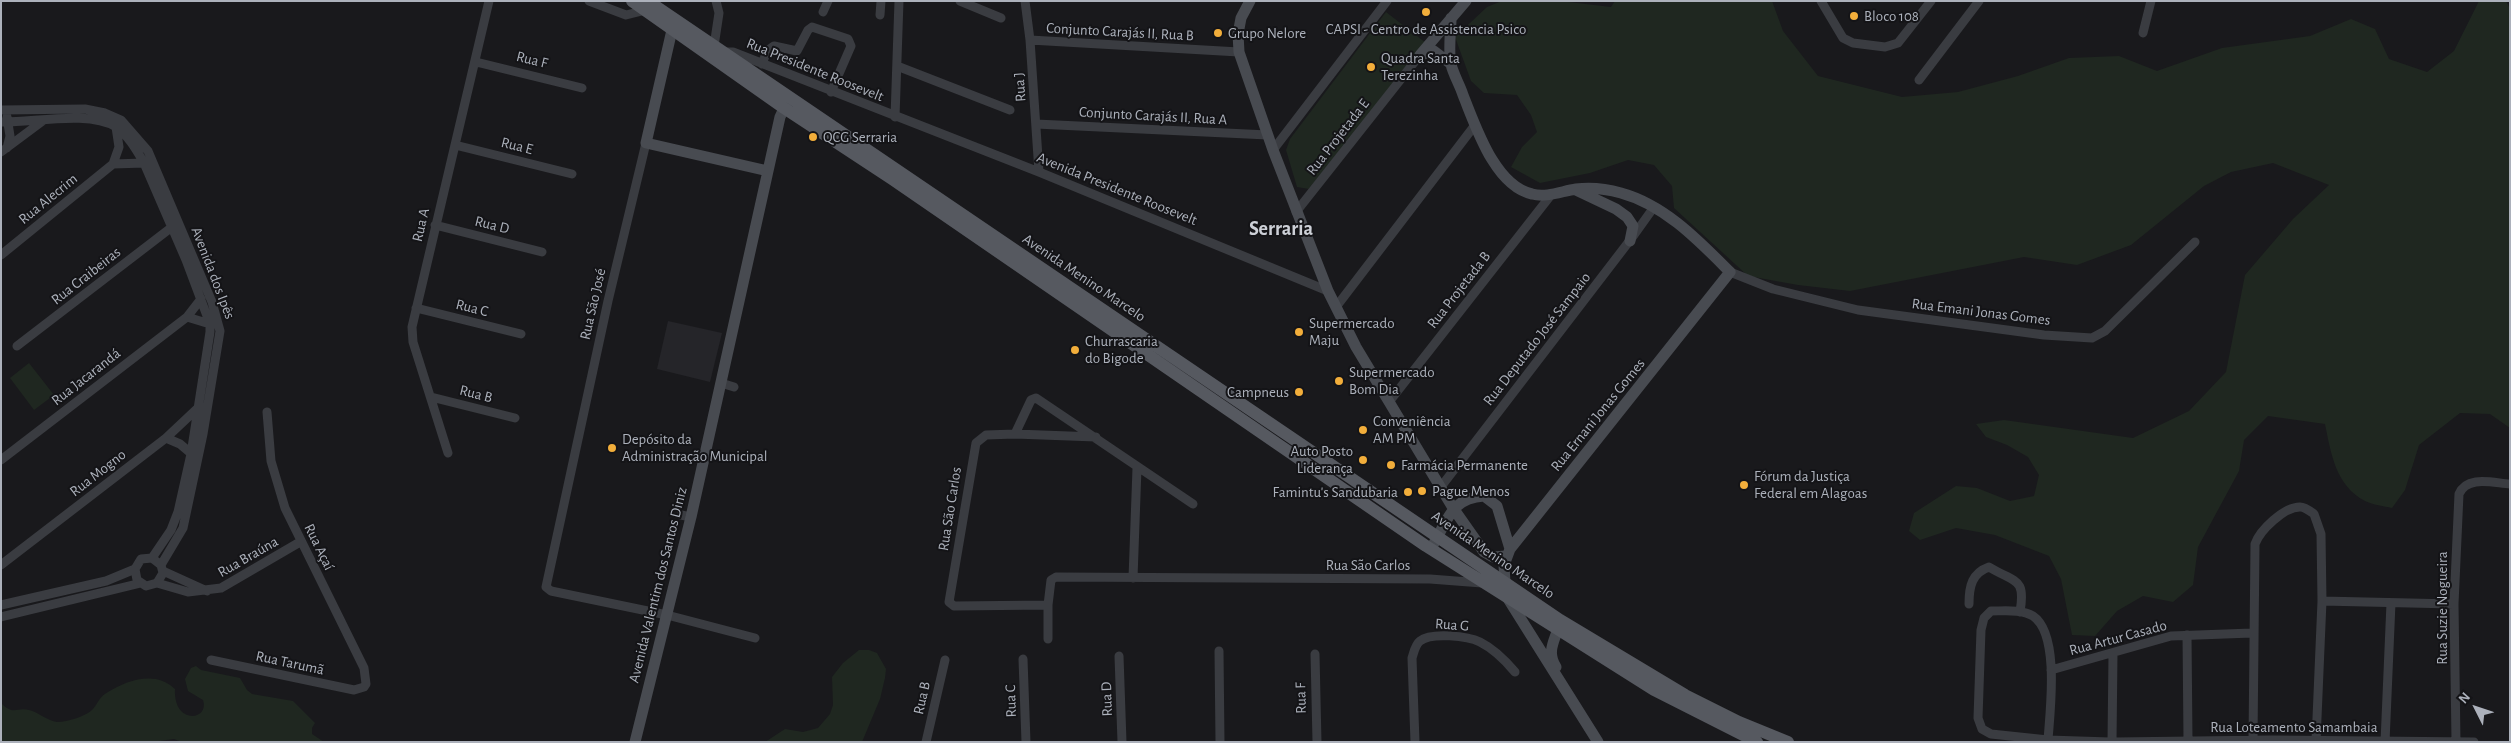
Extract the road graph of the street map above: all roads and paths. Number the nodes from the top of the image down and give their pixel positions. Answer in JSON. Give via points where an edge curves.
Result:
{"nodes":[{"id":1,"x":490,"y":1,"type":"edge"},
{"id":2,"x":589,"y":1,"type":"edge"},
{"id":3,"x":632,"y":1,"type":"edge"},
{"id":4,"x":716,"y":1,"type":"edge"},
{"id":5,"x":828,"y":1,"type":"edge"},
{"id":6,"x":881,"y":1,"type":"edge"},
{"id":7,"x":899,"y":1,"type":"edge"},
{"id":8,"x":960,"y":1,"type":"edge"},
{"id":9,"x":1025,"y":1,"type":"edge"},
{"id":10,"x":1250,"y":1,"type":"edge"},
{"id":11,"x":1387,"y":1,"type":"edge"},
{"id":12,"x":1466,"y":1,"type":"edge"},
{"id":13,"x":1931,"y":1,"type":"edge"},
{"id":14,"x":1979,"y":1,"type":"edge"},
{"id":15,"x":2151,"y":1,"type":"edge"},
{"id":16,"x":1824,"y":2,"type":"edge"},
{"id":17,"x":647,"y":6,"type":"edge"},
{"id":18,"x":823,"y":12,"type":"dead end"},
{"id":19,"x":880,"y":15,"type":"dead end"},
{"id":20,"x":1001,"y":18,"type":"dead end"},
{"id":21,"x":1451,"y":18,"type":"junction"},
{"id":22,"x":672,"y":30,"type":"junction"},
{"id":23,"x":2143,"y":33,"type":"dead end"},
{"id":24,"x":1030,"y":40,"type":"junction"},
{"id":25,"x":719,"y":49,"type":"junction"},
{"id":26,"x":1239,"y":52,"type":"junction"},
{"id":27,"x":1420,"y":55,"type":"junction"},
{"id":28,"x":476,"y":62,"type":"junction"},
{"id":29,"x":762,"y":64,"type":"junction"},
{"id":30,"x":1451,"y":64,"type":"junction"},
{"id":31,"x":897,"y":66,"type":"junction"},
{"id":32,"x":1919,"y":80,"type":"dead end"},
{"id":33,"x":582,"y":88,"type":"dead end"},
{"id":34,"x":831,"y":92,"type":"junction"},
{"id":35,"x":791,"y":96,"type":"junction"},
{"id":36,"x":53,"y":108,"type":"junction"},
{"id":37,"x":784,"y":108,"type":"junction"},
{"id":38,"x":2,"y":110,"type":"edge"},
{"id":39,"x":1010,"y":110,"type":"dead end"},
{"id":40,"x":895,"y":117,"type":"junction"},
{"id":41,"x":43,"y":120,"type":"junction"},
{"id":42,"x":5,"y":122,"type":"edge"},
{"id":43,"x":1036,"y":124,"type":"junction"},
{"id":44,"x":1475,"y":125,"type":"junction"},
{"id":45,"x":116,"y":127,"type":"junction"},
{"id":46,"x":1268,"y":135,"type":"junction"},
{"id":47,"x":646,"y":143,"type":"junction"},
{"id":48,"x":455,"y":145,"type":"junction"},
{"id":49,"x":4,"y":150,"type":"edge"},
{"id":50,"x":1273,"y":150,"type":"junction"},
{"id":51,"x":144,"y":163,"type":"junction"},
{"id":52,"x":113,"y":164,"type":"junction"},
{"id":53,"x":768,"y":171,"type":"junction"},
{"id":54,"x":1039,"y":172,"type":"junction"},
{"id":55,"x":572,"y":174,"type":"dead end"},
{"id":56,"x":1575,"y":189,"type":"junction"},
{"id":57,"x":1551,"y":195,"type":"junction"},
{"id":58,"x":1654,"y":206,"type":"junction"},
{"id":59,"x":1296,"y":212,"type":"junction"},
{"id":60,"x":435,"y":225,"type":"junction"},
{"id":61,"x":172,"y":227,"type":"junction"},
{"id":62,"x":1630,"y":241,"type":"junction"},
{"id":63,"x":2195,"y":242,"type":"dead end"},
{"id":64,"x":542,"y":252,"type":"dead end"},
{"id":65,"x":1,"y":255,"type":"edge"},
{"id":66,"x":1730,"y":272,"type":"junction"},
{"id":67,"x":1328,"y":291,"type":"junction"},
{"id":68,"x":201,"y":300,"type":"junction"},
{"id":69,"x":1336,"y":307,"type":"junction"},
{"id":70,"x":416,"y":308,"type":"junction"},
{"id":71,"x":187,"y":317,"type":"junction"},
{"id":72,"x":210,"y":324,"type":"junction"},
{"id":73,"x":521,"y":334,"type":"dead end"},
{"id":74,"x":17,"y":346,"type":"dead end"},
{"id":75,"x":721,"y":383,"type":"junction"},
{"id":76,"x":734,"y":387,"type":"dead end"},
{"id":77,"x":431,"y":397,"type":"junction"},
{"id":78,"x":210,"y":401,"type":"junction"},
{"id":79,"x":1389,"y":402,"type":"junction"},
{"id":80,"x":199,"y":406,"type":"junction"},
{"id":81,"x":267,"y":412,"type":"dead end"},
{"id":82,"x":515,"y":418,"type":"dead end"},
{"id":83,"x":1015,"y":434,"type":"junction"},
{"id":84,"x":1096,"y":437,"type":"junction"},
{"id":85,"x":166,"y":438,"type":"junction"},
{"id":86,"x":448,"y":453,"type":"dead end"},
{"id":87,"x":194,"y":457,"type":"junction"},
{"id":88,"x":1,"y":460,"type":"edge"},
{"id":89,"x":1137,"y":468,"type":"junction"},
{"id":90,"x":2510,"y":484,"type":"edge"},
{"id":91,"x":1440,"y":488,"type":"junction"},
{"id":92,"x":1193,"y":504,"type":"dead end"},
{"id":93,"x":1454,"y":508,"type":"junction"},
{"id":94,"x":1437,"y":537,"type":"junction"},
{"id":95,"x":300,"y":542,"type":"junction"},
{"id":96,"x":1430,"y":549,"type":"junction"},
{"id":97,"x":1508,"y":553,"type":"junction"},
{"id":98,"x":152,"y":558,"type":"junction"},
{"id":99,"x":1,"y":565,"type":"edge"},
{"id":100,"x":162,"y":568,"type":"junction"},
{"id":101,"x":135,"y":569,"type":"junction"},
{"id":102,"x":1133,"y":578,"type":"junction"},
{"id":103,"x":1504,"y":582,"type":"junction"},
{"id":104,"x":157,"y":583,"type":"junction"},
{"id":105,"x":1483,"y":583,"type":"junction"},
{"id":106,"x":141,"y":584,"type":"junction"},
{"id":107,"x":207,"y":591,"type":"junction"},
{"id":108,"x":1507,"y":598,"type":"junction"},
{"id":109,"x":2322,"y":600,"type":"junction"},
{"id":110,"x":2391,"y":603,"type":"junction"},
{"id":111,"x":1969,"y":604,"type":"dead end"},
{"id":112,"x":2454,"y":604,"type":"junction"},
{"id":113,"x":1,"y":605,"type":"edge"},
{"id":114,"x":1048,"y":605,"type":"junction"},
{"id":115,"x":2020,"y":612,"type":"junction"},
{"id":116,"x":1,"y":616,"type":"edge"},
{"id":117,"x":667,"y":616,"type":"junction"},
{"id":118,"x":1559,"y":625,"type":"junction"},
{"id":119,"x":2252,"y":633,"type":"junction"},
{"id":120,"x":2187,"y":635,"type":"junction"},
{"id":121,"x":755,"y":638,"type":"dead end"},
{"id":122,"x":1048,"y":639,"type":"dead end"},
{"id":123,"x":1219,"y":651,"type":"dead end"},
{"id":124,"x":1315,"y":654,"type":"dead end"},
{"id":125,"x":2113,"y":654,"type":"junction"},
{"id":126,"x":1119,"y":656,"type":"dead end"},
{"id":127,"x":1023,"y":659,"type":"dead end"},
{"id":128,"x":211,"y":660,"type":"dead end"},
{"id":129,"x":945,"y":660,"type":"dead end"},
{"id":130,"x":2051,"y":670,"type":"junction"},
{"id":131,"x":1515,"y":672,"type":"dead end"},
{"id":132,"x":364,"y":687,"type":"joint"},
{"id":133,"x":2048,"y":740,"type":"junction"},
{"id":134,"x":2188,"y":740,"type":"junction"},
{"id":135,"x":2253,"y":741,"type":"edge"},
{"id":136,"x":2316,"y":741,"type":"edge"},
{"id":137,"x":2456,"y":741,"type":"edge"},
{"id":138,"x":635,"y":742,"type":"edge"},
{"id":139,"x":926,"y":742,"type":"edge"},
{"id":140,"x":1026,"y":742,"type":"edge"},
{"id":141,"x":1122,"y":742,"type":"edge"},
{"id":142,"x":1220,"y":742,"type":"edge"},
{"id":143,"x":1317,"y":742,"type":"edge"},
{"id":144,"x":1415,"y":742,"type":"edge"},
{"id":145,"x":1598,"y":742,"type":"edge"},
{"id":146,"x":1604,"y":742,"type":"edge"},
{"id":147,"x":1757,"y":742,"type":"edge"},
{"id":148,"x":1788,"y":742,"type":"edge"},
{"id":149,"x":2112,"y":742,"type":"edge"},
{"id":150,"x":2385,"y":742,"type":"edge"},
{"id":151,"x":2474,"y":742,"type":"edge"}],
"edges":[{"from":1,"to":28,"type":"street","name":"Rua A"},
{"from":2,"to":17,"type":"street","via":[[626,15]]},
{"from":3,"to":17,"type":"main road","name":"Avenida Menino Marcelo"},
{"from":4,"to":25,"type":"street"},
{"from":5,"to":18,"type":"street"},
{"from":6,"to":19,"type":"street"},
{"from":7,"to":31,"type":"street"},
{"from":8,"to":20,"type":"street"},
{"from":9,"to":24,"type":"street","name":"Rua J"},
{"from":10,"to":26,"type":"street","via":[[1241,18]]},
{"from":11,"to":50,"type":"street"},
{"from":12,"to":21,"type":"street"},
{"from":13,"to":16,"type":"street","via":[[1898,43],[1886,47],[1847,40],[1836,28]]},
{"from":14,"to":32,"type":"street"},
{"from":15,"to":23,"type":"street"},
{"from":17,"to":22,"type":"main road","name":"Avenida Menino Marcelo"},
{"from":17,"to":25,"type":"main road","name":"Avenida Menino Marcelo"},
{"from":21,"to":27,"type":"street"},
{"from":21,"to":30,"type":"street"},
{"from":22,"to":37,"type":"main road","name":"Avenida Menino Marcelo"},
{"from":22,"to":47,"type":"street","name":"Rua São José"},
{"from":24,"to":26,"type":"street","name":"Conjunto Carajás II, Rua B"},
{"from":24,"to":43,"type":"street","name":"Rua J"},
{"from":25,"to":29,"type":"street","name":"Rua Presidente Roosevelt"},
{"from":25,"to":35,"type":"main road","name":"Avenida Menino Marcelo"},
{"from":26,"to":46,"type":"street"},
{"from":27,"to":30,"type":"street","via":[[1434,51]]},
{"from":27,"to":59,"type":"street","name":"Rua Projetada E"},
{"from":28,"to":33,"type":"street","name":"Rua F"},
{"from":28,"to":48,"type":"street","name":"Rua A"},
{"from":29,"to":34,"type":"street","name":"Rua Presidente Roosevelt"},
{"from":29,"to":34,"type":"street","via":[[767,51],[774,46],[797,51],[812,27],[848,39],[851,46]]},
{"from":30,"to":44,"type":"street"},
{"from":31,"to":39,"type":"street"},
{"from":31,"to":40,"type":"street"},
{"from":34,"to":40,"type":"street","name":"Rua Presidente Roosevelt"},
{"from":35,"to":37,"type":"street","name":"Avenida Valentim dos Santos Diniz"},
{"from":35,"to":94,"type":"main road","name":"Avenida Menino Marcelo"},
{"from":36,"to":38,"type":"street","name":"Avenida dos Ipês"},
{"from":36,"to":41,"type":"street"},
{"from":36,"to":78,"type":"street","name":"Avenida dos Ipês","via":[[92,110],[121,120],[148,151],[218,319],[218,352]]},
{"from":37,"to":53,"type":"street","name":"Avenida Valentim dos Santos Diniz"},
{"from":37,"to":96,"type":"main road","name":"Avenida Menino Marcelo"},
{"from":38,"to":42,"type":"street"},
{"from":40,"to":54,"type":"street","name":"Avenida Presidente Roosevelt"},
{"from":41,"to":42,"type":"street"},
{"from":41,"to":45,"type":"street","via":[[98,121]]},
{"from":41,"to":49,"type":"street"},
{"from":42,"to":49,"type":"street","via":[[10,136]]},
{"from":43,"to":46,"type":"street","name":"Conjunto Carajás II, Rua A"},
{"from":43,"to":54,"type":"street","name":"Rua J"},
{"from":44,"to":57,"type":"street","via":[[1497,169],[1508,181],[1520,191]]},
{"from":44,"to":69,"type":"street"},
{"from":45,"to":51,"type":"street","name":"Avenida dos Ipês","via":[[136,148]]},
{"from":45,"to":52,"type":"street","via":[[119,147]]},
{"from":46,"to":50,"type":"street"},
{"from":47,"to":53,"type":"street"},
{"from":47,"to":117,"type":"street","name":"Rua São José","via":[[545,584],[551,591]]},
{"from":48,"to":55,"type":"street","name":"Rua E"},
{"from":48,"to":60,"type":"street","name":"Rua A"},
{"from":50,"to":59,"type":"street"},
{"from":51,"to":52,"type":"street"},
{"from":51,"to":61,"type":"street","name":"Avenida dos Ipês"},
{"from":52,"to":65,"type":"street","name":"Rua Alecrim"},
{"from":53,"to":75,"type":"street","name":"Avenida Valentim dos Santos Diniz"},
{"from":54,"to":67,"type":"street","name":"Avenida Presidente Roosevelt"},
{"from":56,"to":57,"type":"street"},
{"from":56,"to":58,"type":"street","via":[[1589,187],[1621,193]]},
{"from":56,"to":62,"type":"street","via":[[1616,208],[1627,217],[1633,226]]},
{"from":57,"to":79,"type":"street","name":"Rua Projetada B"},
{"from":58,"to":62,"type":"street","name":"Rua Deputado José Sampaio"},
{"from":58,"to":66,"type":"street"},
{"from":59,"to":67,"type":"street"},
{"from":60,"to":64,"type":"street","name":"Rua D"},
{"from":60,"to":70,"type":"street","name":"Rua A"},
{"from":61,"to":68,"type":"street","name":"Avenida dos Ipês"},
{"from":61,"to":74,"type":"street","name":"Rua Craibeiras"},
{"from":62,"to":91,"type":"street","name":"Rua Deputado José Sampaio"},
{"from":63,"to":66,"type":"street","name":"Rua Emani Jonas Gomes","via":[[2105,331],[2092,338],[2044,335],[1858,310],[1773,289]]},
{"from":66,"to":97,"type":"street","name":"Rua Ernani Jonas Gomes"},
{"from":67,"to":69,"type":"street"},
{"from":68,"to":71,"type":"street","name":"Rua Jacarandá"},
{"from":68,"to":72,"type":"street","name":"Avenida dos Ipês"},
{"from":69,"to":79,"type":"street"},
{"from":70,"to":73,"type":"street","name":"Rua C"},
{"from":70,"to":77,"type":"street","name":"Rua A","via":[[412,327],[414,342]]},
{"from":71,"to":72,"type":"street"},
{"from":71,"to":88,"type":"street","name":"Rua Jacarandá"},
{"from":72,"to":80,"type":"street","name":"Avenida dos Ipês","via":[[210,347]]},
{"from":75,"to":76,"type":"street"},
{"from":75,"to":117,"type":"street","name":"Avenida Valentim dos Santos Diniz","via":[[686,516]]},
{"from":77,"to":82,"type":"street","name":"Rua B"},
{"from":77,"to":86,"type":"street","name":"Rua A"},
{"from":78,"to":80,"type":"street","name":"Rua Mogno"},
{"from":78,"to":87,"type":"street","name":"Avenida dos Ipês"},
{"from":79,"to":91,"type":"street"},
{"from":80,"to":85,"type":"street","name":"Rua Mogno"},
{"from":80,"to":87,"type":"street","name":"Avenida dos Ipês"},
{"from":81,"to":95,"type":"street","name":"Rua Açaí","via":[[276,482]]},
{"from":83,"to":84,"type":"street","name":"Rua São Carlos"},
{"from":83,"to":84,"type":"street","via":[[1034,398]]},
{"from":83,"to":114,"type":"street","name":"Rua São Carlos","via":[[986,435],[976,443],[949,602],[954,606]]},
{"from":84,"to":89,"type":"street"},
{"from":85,"to":87,"type":"street","via":[[180,444]]},
{"from":85,"to":99,"type":"street","name":"Rua Mogno"},
{"from":87,"to":98,"type":"street","name":"Avenida dos Ipês","via":[[171,530]]},
{"from":87,"to":100,"type":"street","name":"Avenida dos Ipês","via":[[183,528]]},
{"from":89,"to":92,"type":"street"},
{"from":89,"to":102,"type":"street"},
{"from":90,"to":112,"type":"street","name":"Rua Suzie Nogueira","via":[[2470,482],[2461,489],[2457,505]]},
{"from":91,"to":93,"type":"street"},
{"from":93,"to":94,"type":"street"},
{"from":93,"to":97,"type":"street","via":[[1484,552],[1493,557]]},
{"from":93,"to":97,"type":"street","via":[[1467,498],[1490,498],[1497,506]]},
{"from":94,"to":96,"type":"street"},
{"from":94,"to":103,"type":"main road","name":"Avenida Menino Marcelo"},
{"from":95,"to":107,"type":"street","name":"Rua Braúna","via":[[243,577],[222,588]]},
{"from":95,"to":132,"type":"street","name":"Rua Açaí","via":[[366,672]]},
{"from":96,"to":105,"type":"main road","name":"Avenida Menino Marcelo"},
{"from":97,"to":103,"type":"street"},
{"from":98,"to":100,"type":"street"},
{"from":98,"to":101,"type":"street","name":"Avenida dos Ipês","via":[[141,560]]},
{"from":100,"to":104,"type":"street","name":"Avenida dos Ipês"},
{"from":100,"to":107,"type":"street","name":"Rua Braúna"},
{"from":101,"to":106,"type":"street","via":[[136,580]]},
{"from":101,"to":113,"type":"street","name":"Avenida dos Ipês","via":[[106,581]]},
{"from":102,"to":105,"type":"street","name":"Rua São Carlos","via":[[1430,579]]},
{"from":102,"to":114,"type":"street","name":"Rua São Carlos","via":[[1052,578]]},
{"from":103,"to":118,"type":"main road","name":"Avenida Menino Marcelo"},
{"from":104,"to":106,"type":"street","via":[[152,586]]},
{"from":104,"to":107,"type":"street","name":"Rua Braúna","via":[[188,592]]},
{"from":105,"to":108,"type":"main road","name":"Avenida Menino Marcelo"},
{"from":106,"to":116,"type":"street"},
{"from":108,"to":118,"type":"main road","name":"Avenida Menino Marcelo"},
{"from":108,"to":145,"type":"street"},
{"from":109,"to":110,"type":"street"},
{"from":109,"to":119,"type":"street","via":[[2321,534],[2314,514],[2301,507],[2292,508],[2264,528],[2255,544]]},
{"from":109,"to":136,"type":"street"},
{"from":110,"to":112,"type":"street"},
{"from":110,"to":150,"type":"street"},
{"from":111,"to":115,"type":"street","via":[[1972,580],[1978,571],[1989,567],[2019,582],[2023,590]]},
{"from":112,"to":137,"type":"street","name":"Rua Suzie Nogueira"},
{"from":114,"to":122,"type":"street"},
{"from":115,"to":130,"type":"street","via":[[2039,621]]},
{"from":115,"to":133,"type":"street","name":"Rua Loteamento Samambaia","via":[[1991,611],[1984,618],[1978,718],[1980,726],[1991,734]]},
{"from":117,"to":121,"type":"street"},
{"from":117,"to":138,"type":"street","name":"Avenida Valentim dos Santos Diniz"},
{"from":118,"to":146,"type":"street","via":[[1550,658]]},
{"from":118,"to":147,"type":"main road","name":"Avenida Menino Marcelo","via":[[1654,690]]},
{"from":118,"to":148,"type":"main road","name":"Avenida Menino Marcelo","via":[[1685,695],[1738,722]]},
{"from":119,"to":120,"type":"street","name":"Rua Artur Casado"},
{"from":119,"to":135,"type":"street"},
{"from":120,"to":125,"type":"street","name":"Rua Artur Casado","via":[[2156,640]]},
{"from":120,"to":134,"type":"street"},
{"from":123,"to":142,"type":"street"},
{"from":124,"to":143,"type":"street","name":"Rua F"},
{"from":125,"to":130,"type":"street","name":"Rua Artur Casado"},
{"from":125,"to":149,"type":"street"},
{"from":126,"to":141,"type":"street","name":"Rua D"},
{"from":127,"to":140,"type":"street","name":"Rua C"},
{"from":128,"to":132,"type":"street","name":"Rua Tarumã","via":[[354,690]]},
{"from":129,"to":139,"type":"street","name":"Rua B"},
{"from":130,"to":133,"type":"street"},
{"from":131,"to":144,"type":"street","name":"Rua G","via":[[1494,650],[1468,638],[1438,636],[1421,640],[1412,658]]},
{"from":133,"to":149,"type":"street","name":"Rua Loteamento Samambaia"},
{"from":134,"to":135,"type":"street","name":"Rua Loteamento Samambaia"},
{"from":134,"to":149,"type":"street","name":"Rua Loteamento Samambaia"},
{"from":135,"to":136,"type":"street","name":"Rua Loteamento Samambaia"},
{"from":136,"to":150,"type":"street","name":"Rua Loteamento Samambaia"},
{"from":137,"to":150,"type":"street","name":"Rua Loteamento Samambaia"},
{"from":137,"to":151,"type":"street","name":"Rua Loteamento Samambaia"}]}
